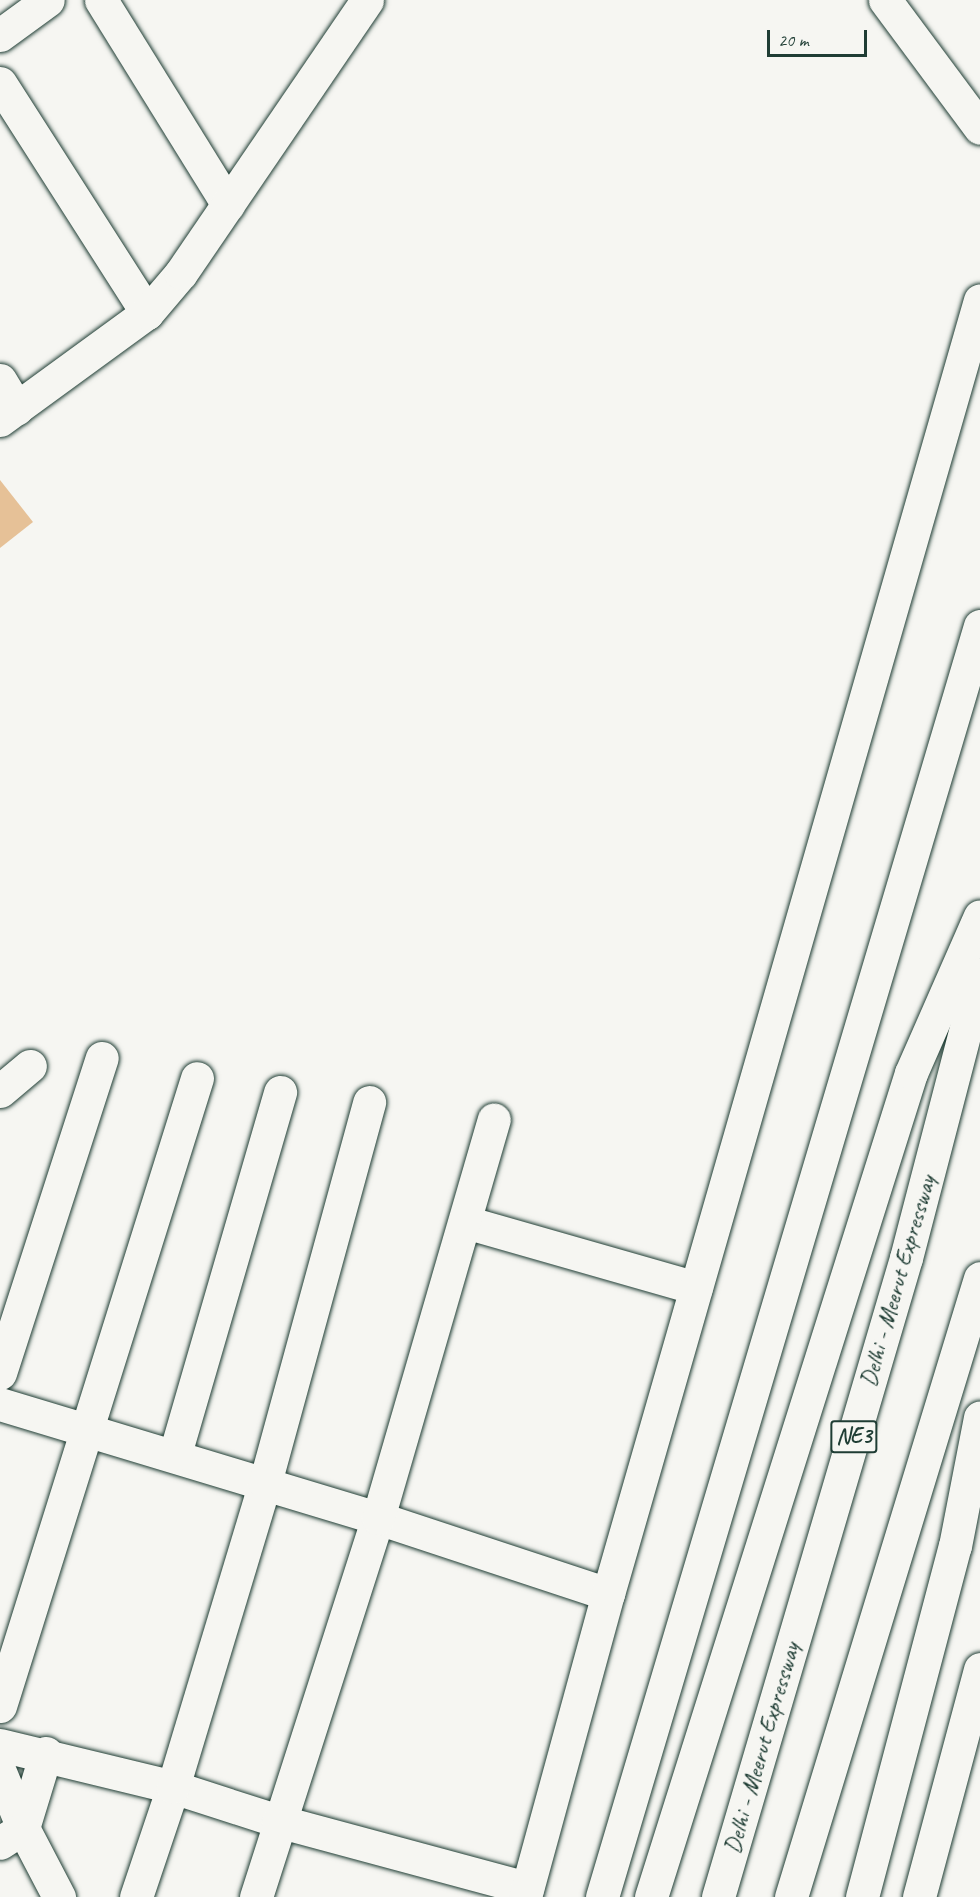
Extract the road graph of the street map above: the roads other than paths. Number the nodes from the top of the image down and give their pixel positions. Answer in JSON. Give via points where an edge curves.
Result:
{"nodes":[{"id":1,"x":48,"y":0,"type":"edge"},
{"id":2,"x":101,"y":0,"type":"edge"},
{"id":3,"x":885,"y":0,"type":"edge"},
{"id":4,"x":364,"y":1,"type":"edge"},
{"id":5,"x":0,"y":35,"type":"edge"},
{"id":6,"x":0,"y":83,"type":"edge"},
{"id":7,"x":980,"y":128,"type":"edge"},
{"id":8,"x":228,"y":205,"type":"junction"},
{"id":9,"x":980,"y":300,"type":"edge"},
{"id":10,"x":147,"y":313,"type":"junction"},
{"id":11,"x":0,"y":380,"type":"edge"},
{"id":12,"x":9,"y":414,"type":"edge"},
{"id":13,"x":980,"y":626,"type":"edge"},
{"id":14,"x":980,"y":916,"type":"edge"},
{"id":15,"x":980,"y":974,"type":"edge"},
{"id":16,"x":102,"y":1058,"type":"dead end"},
{"id":17,"x":30,"y":1066,"type":"dead end"},
{"id":18,"x":197,"y":1078,"type":"dead end"},
{"id":19,"x":0,"y":1091,"type":"edge"},
{"id":20,"x":280,"y":1092,"type":"dead end"},
{"id":21,"x":369,"y":1102,"type":"dead end"},
{"id":22,"x":494,"y":1120,"type":"dead end"},
{"id":23,"x":465,"y":1222,"type":"junction"},
{"id":24,"x":980,"y":1278,"type":"edge"},
{"id":25,"x":696,"y":1288,"type":"junction"},
{"id":26,"x":0,"y":1373,"type":"edge"},
{"id":27,"x":0,"y":1404,"type":"edge"},
{"id":28,"x":980,"y":1417,"type":"edge"},
{"id":29,"x":87,"y":1430,"type":"junction"},
{"id":30,"x":175,"y":1454,"type":"junction"},
{"id":31,"x":265,"y":1483,"type":"junction"},
{"id":32,"x":378,"y":1518,"type":"junction"},
{"id":33,"x":608,"y":1594,"type":"junction"},
{"id":34,"x":980,"y":1669,"type":"edge"},
{"id":35,"x":0,"y":1706,"type":"edge"},
{"id":36,"x":0,"y":1745,"type":"edge"},
{"id":37,"x":46,"y":1754,"type":"junction"},
{"id":38,"x":0,"y":1772,"type":"edge"},
{"id":39,"x":173,"y":1787,"type":"junction"},
{"id":40,"x":278,"y":1821,"type":"junction"},
{"id":41,"x":11,"y":1836,"type":"edge"},
{"id":42,"x":526,"y":1893,"type":"edge"},
{"id":43,"x":59,"y":1897,"type":"edge"},
{"id":44,"x":136,"y":1897,"type":"edge"},
{"id":45,"x":256,"y":1897,"type":"edge"},
{"id":46,"x":602,"y":1897,"type":"edge"},
{"id":47,"x":651,"y":1897,"type":"edge"},
{"id":48,"x":718,"y":1897,"type":"edge"},
{"id":49,"x":791,"y":1897,"type":"edge"},
{"id":50,"x":862,"y":1897,"type":"edge"},
{"id":51,"x":920,"y":1897,"type":"edge"}],
"edges":[{"from":1,"to":5,"type":"main road"},
{"from":2,"to":8,"type":"main road"},
{"from":3,"to":7,"type":"main road"},
{"from":4,"to":8,"type":"main road"},
{"from":6,"to":10,"type":"main road"},
{"from":8,"to":10,"type":"main road","via":[[181,273]]},
{"from":9,"to":25,"type":"main road"},
{"from":10,"to":12,"type":"main road"},
{"from":11,"to":12,"type":"main road"},
{"from":13,"to":46,"type":"main road"},
{"from":14,"to":47,"type":"main road","via":[[911,1073]]},
{"from":15,"to":48,"type":"main road","name":"Delhi - Meerut Expressway","number":"NE3","via":[[906,1258]]},
{"from":16,"to":26,"type":"main road"},
{"from":17,"to":19,"type":"main road"},
{"from":18,"to":29,"type":"main road"},
{"from":20,"to":30,"type":"main road"},
{"from":21,"to":31,"type":"main road"},
{"from":22,"to":23,"type":"main road"},
{"from":23,"to":25,"type":"main road"},
{"from":23,"to":32,"type":"main road"},
{"from":24,"to":49,"type":"main road"},
{"from":25,"to":33,"type":"main road"},
{"from":27,"to":29,"type":"main road"},
{"from":28,"to":50,"type":"main road","via":[[955,1546]]},
{"from":29,"to":30,"type":"main road"},
{"from":29,"to":35,"type":"main road"},
{"from":30,"to":31,"type":"main road"},
{"from":31,"to":32,"type":"main road"},
{"from":31,"to":39,"type":"main road"},
{"from":32,"to":33,"type":"main road"},
{"from":32,"to":40,"type":"main road"},
{"from":33,"to":42,"type":"main road"},
{"from":34,"to":51,"type":"main road"},
{"from":36,"to":37,"type":"main road"},
{"from":37,"to":39,"type":"main road"},
{"from":37,"to":41,"type":"main road"},
{"from":38,"to":41,"type":"main road"},
{"from":39,"to":40,"type":"main road"},
{"from":39,"to":44,"type":"main road"},
{"from":40,"to":42,"type":"main road"},
{"from":40,"to":45,"type":"main road"},
{"from":41,"to":43,"type":"main road"}]}
